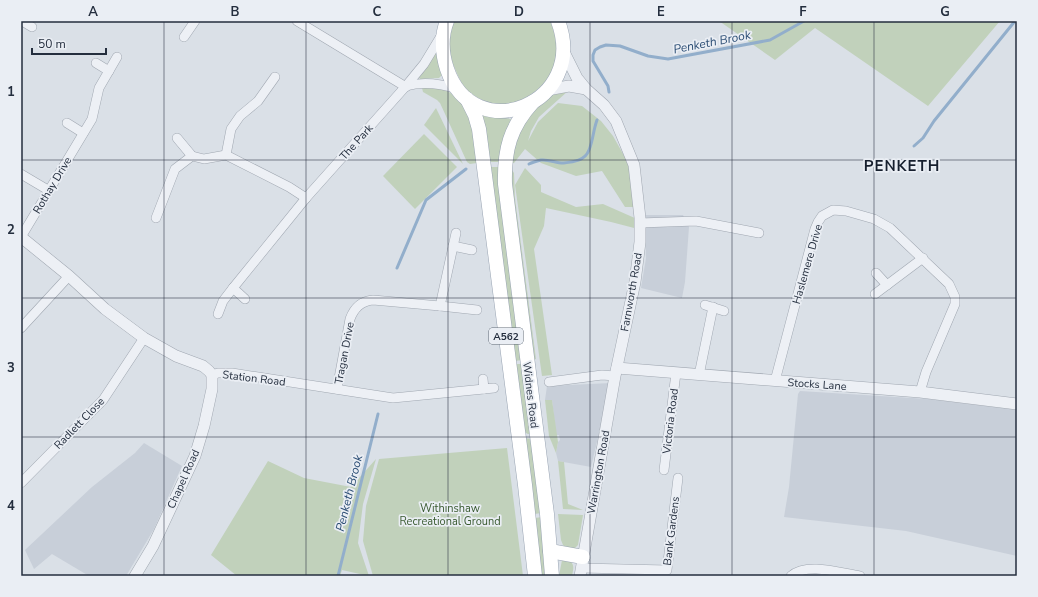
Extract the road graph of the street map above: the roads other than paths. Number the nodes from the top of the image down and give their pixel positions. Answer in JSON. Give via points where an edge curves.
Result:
{"nodes":[{"id":1,"x":22,"y":21,"type":"edge"},
{"id":2,"x":195,"y":21,"type":"edge"},
{"id":3,"x":297,"y":21,"type":"edge"},
{"id":4,"x":559,"y":23,"type":"edge"},
{"id":5,"x":446,"y":24,"type":"edge"},
{"id":6,"x":32,"y":27,"type":"dead end"},
{"id":7,"x":184,"y":37,"type":"dead end"},
{"id":8,"x":564,"y":52,"type":"junction"},
{"id":9,"x":117,"y":57,"type":"dead end"},
{"id":10,"x":96,"y":63,"type":"dead end"},
{"id":11,"x":109,"y":71,"type":"junction"},
{"id":12,"x":275,"y":77,"type":"dead end"},
{"id":13,"x":406,"y":86,"type":"junction"},
{"id":14,"x":586,"y":89,"type":"junction"},
{"id":15,"x":547,"y":90,"type":"junction"},
{"id":16,"x":463,"y":94,"type":"junction"},
{"id":17,"x":533,"y":102,"type":"junction"},
{"id":18,"x":67,"y":123,"type":"dead end"},
{"id":19,"x":83,"y":133,"type":"junction"},
{"id":20,"x":177,"y":138,"type":"dead end"},
{"id":21,"x":226,"y":155,"type":"junction"},
{"id":22,"x":192,"y":156,"type":"junction"},
{"id":23,"x":21,"y":174,"type":"edge"},
{"id":24,"x":48,"y":190,"type":"junction"},
{"id":25,"x":306,"y":198,"type":"junction"},
{"id":26,"x":156,"y":218,"type":"dead end"},
{"id":27,"x":640,"y":223,"type":"junction"},
{"id":28,"x":456,"y":233,"type":"dead end"},
{"id":29,"x":759,"y":233,"type":"dead end"},
{"id":30,"x":21,"y":237,"type":"edge"},
{"id":31,"x":454,"y":246,"type":"junction"},
{"id":32,"x":472,"y":250,"type":"dead end"},
{"id":33,"x":922,"y":258,"type":"junction"},
{"id":34,"x":876,"y":273,"type":"dead end"},
{"id":35,"x":69,"y":276,"type":"junction"},
{"id":36,"x":887,"y":285,"type":"junction"},
{"id":37,"x":233,"y":288,"type":"junction"},
{"id":38,"x":875,"y":294,"type":"dead end"},
{"id":39,"x":245,"y":299,"type":"dead end"},
{"id":40,"x":440,"y":306,"type":"junction"},
{"id":41,"x":477,"y":310,"type":"dead end"},
{"id":42,"x":724,"y":311,"type":"dead end"},
{"id":43,"x":218,"y":314,"type":"dead end"},
{"id":44,"x":21,"y":328,"type":"edge"},
{"id":45,"x":144,"y":338,"type":"junction"},
{"id":46,"x":616,"y":372,"type":"junction"},
{"id":47,"x":676,"y":373,"type":"junction"},
{"id":48,"x":699,"y":374,"type":"junction"},
{"id":49,"x":212,"y":375,"type":"junction"},
{"id":50,"x":775,"y":381,"type":"junction"},
{"id":51,"x":549,"y":382,"type":"dead end"},
{"id":52,"x":487,"y":385,"type":"dead end"},
{"id":53,"x":337,"y":389,"type":"junction"},
{"id":54,"x":920,"y":392,"type":"junction"},
{"id":55,"x":1017,"y":404,"type":"edge"},
{"id":56,"x":664,"y":470,"type":"dead end"},
{"id":57,"x":678,"y":478,"type":"dead end"},
{"id":58,"x":21,"y":483,"type":"edge"},
{"id":59,"x":550,"y":551,"type":"junction"},
{"id":60,"x":581,"y":567,"type":"edge"},
{"id":61,"x":134,"y":576,"type":"edge"},
{"id":62,"x":535,"y":576,"type":"edge"},
{"id":63,"x":552,"y":576,"type":"edge"},
{"id":64,"x":791,"y":576,"type":"edge"},
{"id":65,"x":860,"y":576,"type":"edge"}],
"edges":[{"from":1,"to":6,"type":"street"},
{"from":2,"to":7,"type":"street"},
{"from":3,"to":13,"type":"street"},
{"from":4,"to":8,"type":"main road","number":"A562"},
{"from":5,"to":13,"type":"street","name":"The Park","via":[[436,46]]},
{"from":5,"to":16,"type":"main road","number":"A562","via":[[443,41],[445,63],[452,80]]},
{"from":8,"to":14,"type":"street","name":"Farnworth Road","via":[[577,78]]},
{"from":8,"to":15,"type":"main road","number":"A562","via":[[558,74]]},
{"from":9,"to":11,"type":"street","name":"Rothay Drive"},
{"from":10,"to":11,"type":"street"},
{"from":11,"to":19,"type":"street","name":"Rothay Drive","via":[[99,88],[94,115]]},
{"from":12,"to":21,"type":"street","via":[[258,101],[240,116],[231,129]]},
{"from":13,"to":16,"type":"street","via":[[435,84]]},
{"from":13,"to":25,"type":"street","name":"The Park"},
{"from":14,"to":15,"type":"street","via":[[568,86]]},
{"from":14,"to":27,"type":"street","name":"Farnworth Road","via":[[604,105],[616,121],[627,145],[634,165]]},
{"from":15,"to":17,"type":"main road","number":"A562"},
{"from":16,"to":17,"type":"main road","number":"A562","via":[[476,105],[494,110],[515,109]]},
{"from":16,"to":62,"type":"main road","name":"Widnes Road","number":"A562","via":[[479,128]]},
{"from":17,"to":59,"type":"main road","name":"Widnes Road","number":"A562","via":[[523,112],[511,136],[505,162],[504,184]]},
{"from":18,"to":19,"type":"street"},
{"from":19,"to":24,"type":"street","name":"Rothay Drive"},
{"from":20,"to":22,"type":"street"},
{"from":21,"to":22,"type":"street","via":[[204,159]]},
{"from":21,"to":25,"type":"street"},
{"from":22,"to":26,"type":"street","via":[[175,168]]},
{"from":23,"to":24,"type":"street"},
{"from":24,"to":30,"type":"street","name":"Rothay Drive"},
{"from":25,"to":37,"type":"street","name":"The Park"},
{"from":27,"to":29,"type":"street","via":[[696,221]]},
{"from":27,"to":46,"type":"street","name":"Farnworth Road","via":[[638,263]]},
{"from":28,"to":31,"type":"street"},
{"from":30,"to":35,"type":"street","name":"Station Road"},
{"from":31,"to":32,"type":"street"},
{"from":31,"to":40,"type":"street"},
{"from":33,"to":36,"type":"street"},
{"from":33,"to":50,"type":"street","name":"Haslemere Drive","via":[[890,228],[874,219],[840,210],[822,216],[815,229]]},
{"from":33,"to":54,"type":"street","name":"Haslemere Drive","via":[[949,284],[955,297]]},
{"from":34,"to":36,"type":"street"},
{"from":35,"to":44,"type":"street"},
{"from":35,"to":45,"type":"street","name":"Station Road"},
{"from":36,"to":38,"type":"street"},
{"from":37,"to":39,"type":"street"},
{"from":37,"to":43,"type":"street","name":"The Park","via":[[223,300]]},
{"from":40,"to":41,"type":"street","name":"Tragan Drive"},
{"from":40,"to":53,"type":"street","name":"Tragan Drive","via":[[373,300],[358,306],[349,324]]},
{"from":42,"to":48,"type":"street","via":[[709,306]]},
{"from":45,"to":49,"type":"street","name":"Station Road","via":[[176,356],[203,366]]},
{"from":45,"to":58,"type":"street","name":"Radlett Close","via":[[103,400]]},
{"from":46,"to":47,"type":"street","name":"Stocks Lane"},
{"from":46,"to":51,"type":"street"},
{"from":46,"to":60,"type":"street","name":"Warrington Road"},
{"from":47,"to":48,"type":"street","name":"Stocks Lane"},
{"from":47,"to":56,"type":"street","name":"Victoria Road"},
{"from":48,"to":50,"type":"street","name":"Stocks Lane"},
{"from":49,"to":53,"type":"street","name":"Station Road","via":[[232,373]]},
{"from":49,"to":61,"type":"street","name":"Chapel Road","via":[[212,389],[195,456],[153,546]]},
{"from":50,"to":54,"type":"street","name":"Stocks Lane"},
{"from":52,"to":53,"type":"street","name":"Station Road","via":[[392,398]]},
{"from":54,"to":55,"type":"street","name":"Stocks Lane"},
{"from":57,"to":60,"type":"street","name":"Bank Gardens","via":[[667,570],[592,570]]},
{"from":59,"to":60,"type":"main road"},
{"from":59,"to":63,"type":"main road","name":"Widnes Road","number":"A562"},
{"from":64,"to":65,"type":"street","via":[[796,572],[816,569]]}]}
